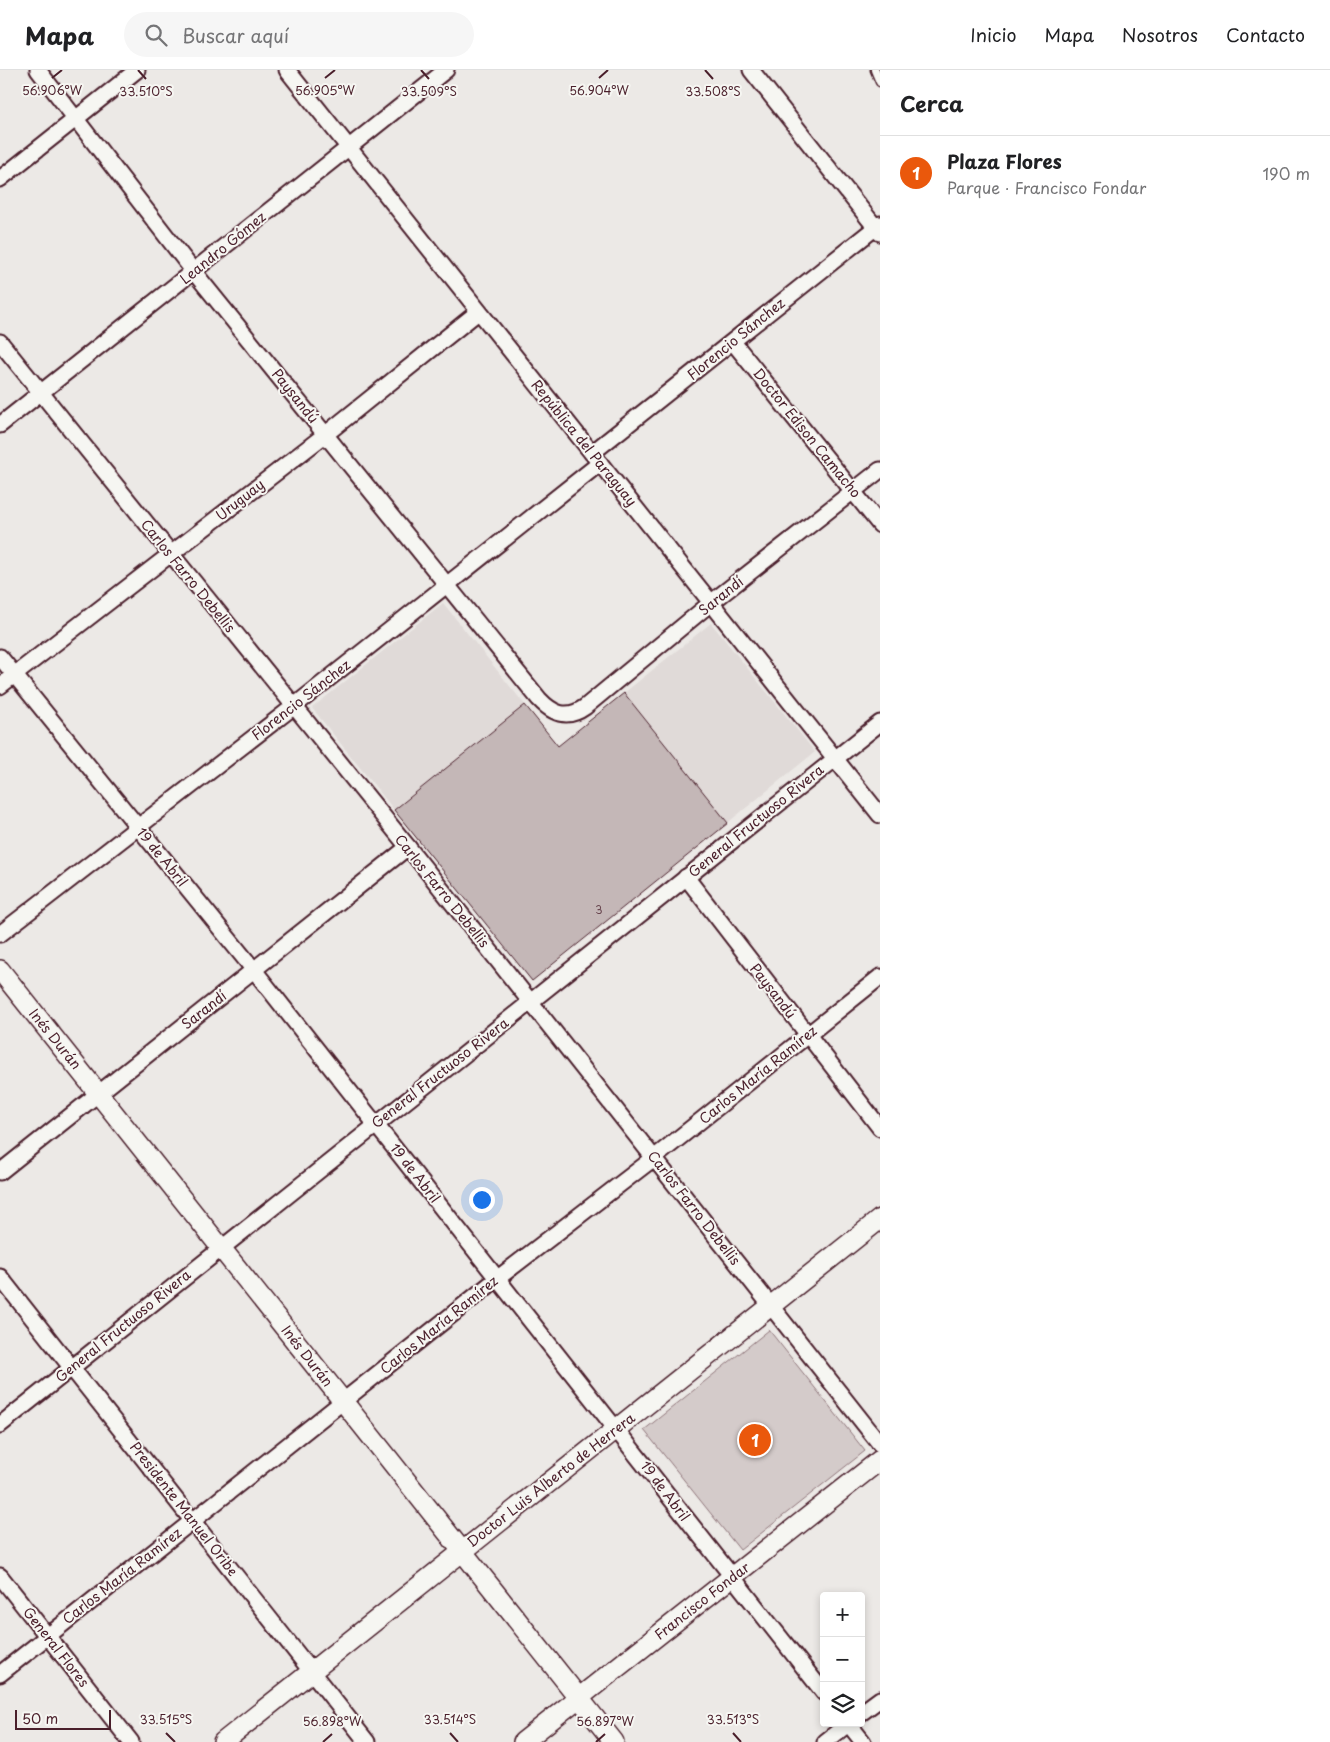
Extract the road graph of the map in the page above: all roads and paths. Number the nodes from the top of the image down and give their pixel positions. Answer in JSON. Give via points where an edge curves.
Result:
{"nodes":[{"id":1,"x":38,"y":70,"type":"edge"},
{"id":2,"x":137,"y":70,"type":"edge"},
{"id":3,"x":287,"y":70,"type":"edge"},
{"id":4,"x":446,"y":70,"type":"edge"},
{"id":5,"x":875,"y":70,"type":"edge"},
{"id":6,"x":756,"y":72,"type":"edge"},
{"id":7,"x":880,"y":82,"type":"edge"},
{"id":8,"x":76,"y":118,"type":"junction"},
{"id":9,"x":348,"y":148,"type":"junction"},
{"id":10,"x":0,"y":179,"type":"edge"},
{"id":11,"x":879,"y":228,"type":"edge"},
{"id":12,"x":194,"y":272,"type":"junction"},
{"id":13,"x":478,"y":312,"type":"junction"},
{"id":14,"x":0,"y":342,"type":"edge"},
{"id":15,"x":733,"y":342,"type":"junction"},
{"id":16,"x":41,"y":393,"type":"junction"},
{"id":17,"x":0,"y":425,"type":"edge"},
{"id":18,"x":326,"y":434,"type":"junction"},
{"id":19,"x":596,"y":458,"type":"junction"},
{"id":20,"x":880,"y":470,"type":"edge"},
{"id":21,"x":853,"y":491,"type":"junction"},
{"id":22,"x":880,"y":525,"type":"edge"},
{"id":23,"x":170,"y":555,"type":"junction"},
{"id":24,"x":448,"y":585,"type":"junction"},
{"id":25,"x":712,"y":602,"type":"junction"},
{"id":26,"x":0,"y":657,"type":"edge"},
{"id":27,"x":14,"y":675,"type":"junction"},
{"id":28,"x":0,"y":686,"type":"edge"},
{"id":29,"x":293,"y":707,"type":"junction"},
{"id":30,"x":560,"y":715,"type":"joint"},
{"id":31,"x":880,"y":723,"type":"edge"},
{"id":32,"x":835,"y":759,"type":"junction"},
{"id":33,"x":880,"y":816,"type":"edge"},
{"id":34,"x":138,"y":827,"type":"junction"},
{"id":35,"x":408,"y":847,"type":"junction"},
{"id":36,"x":686,"y":877,"type":"junction"},
{"id":37,"x":0,"y":934,"type":"edge"},
{"id":38,"x":0,"y":970,"type":"edge"},
{"id":39,"x":254,"y":970,"type":"junction"},
{"id":40,"x":880,"y":977,"type":"edge"},
{"id":41,"x":530,"y":1002,"type":"junction"},
{"id":42,"x":808,"y":1036,"type":"junction"},
{"id":43,"x":98,"y":1093,"type":"junction"},
{"id":44,"x":376,"y":1124,"type":"junction"},
{"id":45,"x":880,"y":1128,"type":"edge"},
{"id":46,"x":654,"y":1158,"type":"junction"},
{"id":47,"x":0,"y":1172,"type":"edge"},
{"id":48,"x":880,"y":1220,"type":"edge"},
{"id":49,"x":221,"y":1247,"type":"junction"},
{"id":50,"x":0,"y":1277,"type":"edge"},
{"id":51,"x":498,"y":1278,"type":"junction"},
{"id":52,"x":771,"y":1305,"type":"junction"},
{"id":53,"x":71,"y":1367,"type":"junction"},
{"id":54,"x":343,"y":1402,"type":"junction"},
{"id":55,"x":0,"y":1425,"type":"edge"},
{"id":56,"x":618,"y":1429,"type":"junction"},
{"id":57,"x":880,"y":1444,"type":"edge"},
{"id":58,"x":880,"y":1460,"type":"edge"},
{"id":59,"x":193,"y":1520,"type":"junction"},
{"id":60,"x":462,"y":1550,"type":"junction"},
{"id":61,"x":0,"y":1576,"type":"edge"},
{"id":62,"x":731,"y":1578,"type":"junction"},
{"id":63,"x":48,"y":1635,"type":"junction"},
{"id":64,"x":312,"y":1671,"type":"junction"},
{"id":65,"x":0,"y":1674,"type":"edge"},
{"id":66,"x":820,"y":1688,"type":"edge"},
{"id":67,"x":578,"y":1698,"type":"junction"},
{"id":68,"x":880,"y":1698,"type":"edge"},
{"id":69,"x":865,"y":1711,"type":"edge"},
{"id":70,"x":843,"y":1727,"type":"edge"},
{"id":71,"x":851,"y":1727,"type":"edge"},
{"id":72,"x":131,"y":1742,"type":"edge"},
{"id":73,"x":223,"y":1742,"type":"edge"},
{"id":74,"x":367,"y":1742,"type":"edge"},
{"id":75,"x":523,"y":1742,"type":"edge"},
{"id":76,"x":614,"y":1742,"type":"edge"},
{"id":77,"x":825,"y":1742,"type":"edge"},
{"id":78,"x":863,"y":1742,"type":"edge"}],
"edges":[{"from":1,"to":8,"type":"street","name":"Paysandú"},
{"from":2,"to":8,"type":"street"},
{"from":3,"to":9,"type":"street","name":"República del Paraguay"},
{"from":4,"to":9,"type":"street","name":"Leandro Gómez"},
{"from":5,"to":7,"type":"lane"},
{"from":6,"to":11,"type":"street"},
{"from":8,"to":10,"type":"street"},
{"from":8,"to":12,"type":"street","name":"Paysandú"},
{"from":9,"to":12,"type":"street","name":"Leandro Gómez"},
{"from":9,"to":13,"type":"street","name":"República del Paraguay"},
{"from":11,"to":15,"type":"street","name":"Florencio Sánchez"},
{"from":12,"to":16,"type":"street","name":"Leandro Gómez"},
{"from":12,"to":18,"type":"street","name":"Paysandú"},
{"from":13,"to":18,"type":"street","name":"Uruguay"},
{"from":13,"to":19,"type":"street","name":"República del Paraguay"},
{"from":14,"to":16,"type":"street","name":"Carlos Farro Debellis"},
{"from":15,"to":19,"type":"street","name":"Florencio Sánchez"},
{"from":15,"to":21,"type":"street","name":"Doctor Edison Camacho"},
{"from":16,"to":17,"type":"street","name":"Leandro Gómez"},
{"from":16,"to":23,"type":"street","name":"Carlos Farro Debellis"},
{"from":18,"to":23,"type":"street","name":"Uruguay"},
{"from":18,"to":24,"type":"street","name":"Paysandú"},
{"from":19,"to":24,"type":"street","name":"Florencio Sánchez"},
{"from":19,"to":25,"type":"street","name":"República del Paraguay"},
{"from":20,"to":21,"type":"street","name":"Sarandí"},
{"from":21,"to":22,"type":"street","name":"Doctor Edison Camacho"},
{"from":21,"to":25,"type":"street","name":"Sarandí"},
{"from":23,"to":27,"type":"street","name":"Uruguay"},
{"from":23,"to":29,"type":"street","name":"Carlos Farro Debellis"},
{"from":24,"to":29,"type":"street","name":"Florencio Sánchez"},
{"from":24,"to":30,"type":"street","name":"Paysandú","via":[[539,699]]},
{"from":25,"to":30,"type":"street","name":"Sarandí","via":[[580,711]]},
{"from":25,"to":32,"type":"street","name":"República del Paraguay"},
{"from":26,"to":27,"type":"street","name":"19 de Abril"},
{"from":27,"to":28,"type":"street","name":"Uruguay"},
{"from":27,"to":34,"type":"street","name":"19 de Abril"},
{"from":29,"to":34,"type":"street","name":"Florencio Sánchez"},
{"from":29,"to":35,"type":"street","name":"Carlos Farro Debellis"},
{"from":31,"to":32,"type":"street","name":"General Fructuoso Rivera"},
{"from":32,"to":33,"type":"street","name":"República del Paraguay"},
{"from":32,"to":36,"type":"street","name":"General Fructuoso Rivera"},
{"from":34,"to":37,"type":"street","name":"Florencio Sánchez"},
{"from":34,"to":39,"type":"street","name":"19 de Abril"},
{"from":35,"to":39,"type":"street","name":"Sarandí"},
{"from":35,"to":41,"type":"street","name":"Carlos Farro Debellis"},
{"from":36,"to":41,"type":"street","name":"General Fructuoso Rivera"},
{"from":36,"to":42,"type":"street","name":"Paysandú"},
{"from":38,"to":43,"type":"street","name":"Inés Durán"},
{"from":39,"to":43,"type":"street","name":"Sarandí"},
{"from":39,"to":44,"type":"street","name":"19 de Abril"},
{"from":40,"to":42,"type":"street","name":"Carlos María Ramírez"},
{"from":41,"to":44,"type":"street","name":"General Fructuoso Rivera"},
{"from":41,"to":46,"type":"street","name":"Carlos Farro Debellis"},
{"from":42,"to":45,"type":"street","name":"Paysandú"},
{"from":42,"to":46,"type":"street","name":"Carlos María Ramírez"},
{"from":43,"to":47,"type":"street","name":"Sarandí"},
{"from":43,"to":49,"type":"street","name":"Inés Durán"},
{"from":44,"to":49,"type":"street","name":"General Fructuoso Rivera"},
{"from":44,"to":51,"type":"street","name":"19 de Abril"},
{"from":46,"to":51,"type":"street","name":"Carlos María Ramírez"},
{"from":46,"to":52,"type":"street","name":"Carlos Farro Debellis"},
{"from":48,"to":52,"type":"street","name":"Doctor Luis Alberto de Herrera"},
{"from":49,"to":53,"type":"street","name":"General Fructuoso Rivera"},
{"from":49,"to":54,"type":"street","name":"Inés Durán"},
{"from":50,"to":53,"type":"street","name":"Presidente Manuel Oribe"},
{"from":51,"to":54,"type":"street","name":"Carlos María Ramírez"},
{"from":51,"to":56,"type":"street","name":"19 de Abril"},
{"from":52,"to":56,"type":"street","name":"Doctor Luis Alberto de Herrera"},
{"from":52,"to":57,"type":"street","name":"Carlos Farro Debellis"},
{"from":53,"to":55,"type":"street","name":"General Fructuoso Rivera"},
{"from":53,"to":59,"type":"street","name":"Presidente Manuel Oribe"},
{"from":54,"to":59,"type":"street","name":"Carlos María Ramírez"},
{"from":54,"to":60,"type":"street","name":"Inés Durán"},
{"from":56,"to":60,"type":"street","name":"Doctor Luis Alberto de Herrera"},
{"from":56,"to":62,"type":"street","name":"19 de Abril"},
{"from":58,"to":62,"type":"street","name":"Francisco Fondar"},
{"from":59,"to":63,"type":"street","name":"Carlos María Ramírez"},
{"from":59,"to":64,"type":"street","name":"Presidente Manuel Oribe"},
{"from":60,"to":64,"type":"street","name":"Doctor Luis Alberto de Herrera"},
{"from":60,"to":67,"type":"street","name":"Inés Durán"},
{"from":61,"to":63,"type":"street","name":"General Flores"},
{"from":62,"to":66,"type":"street","name":"19 de Abril"},
{"from":62,"to":67,"type":"street","name":"Francisco Fondar"},
{"from":63,"to":65,"type":"street","name":"Carlos María Ramírez"},
{"from":63,"to":72,"type":"street","name":"General Flores"},
{"from":64,"to":73,"type":"street","name":"Doctor Luis Alberto de Herrera"},
{"from":64,"to":74,"type":"street","name":"Presidente Manuel Oribe"},
{"from":67,"to":75,"type":"street","name":"Francisco Fondar"},
{"from":67,"to":76,"type":"street","name":"Inés Durán"},
{"from":68,"to":69,"type":"street"},
{"from":70,"to":77,"type":"street"},
{"from":71,"to":78,"type":"street"}]}
